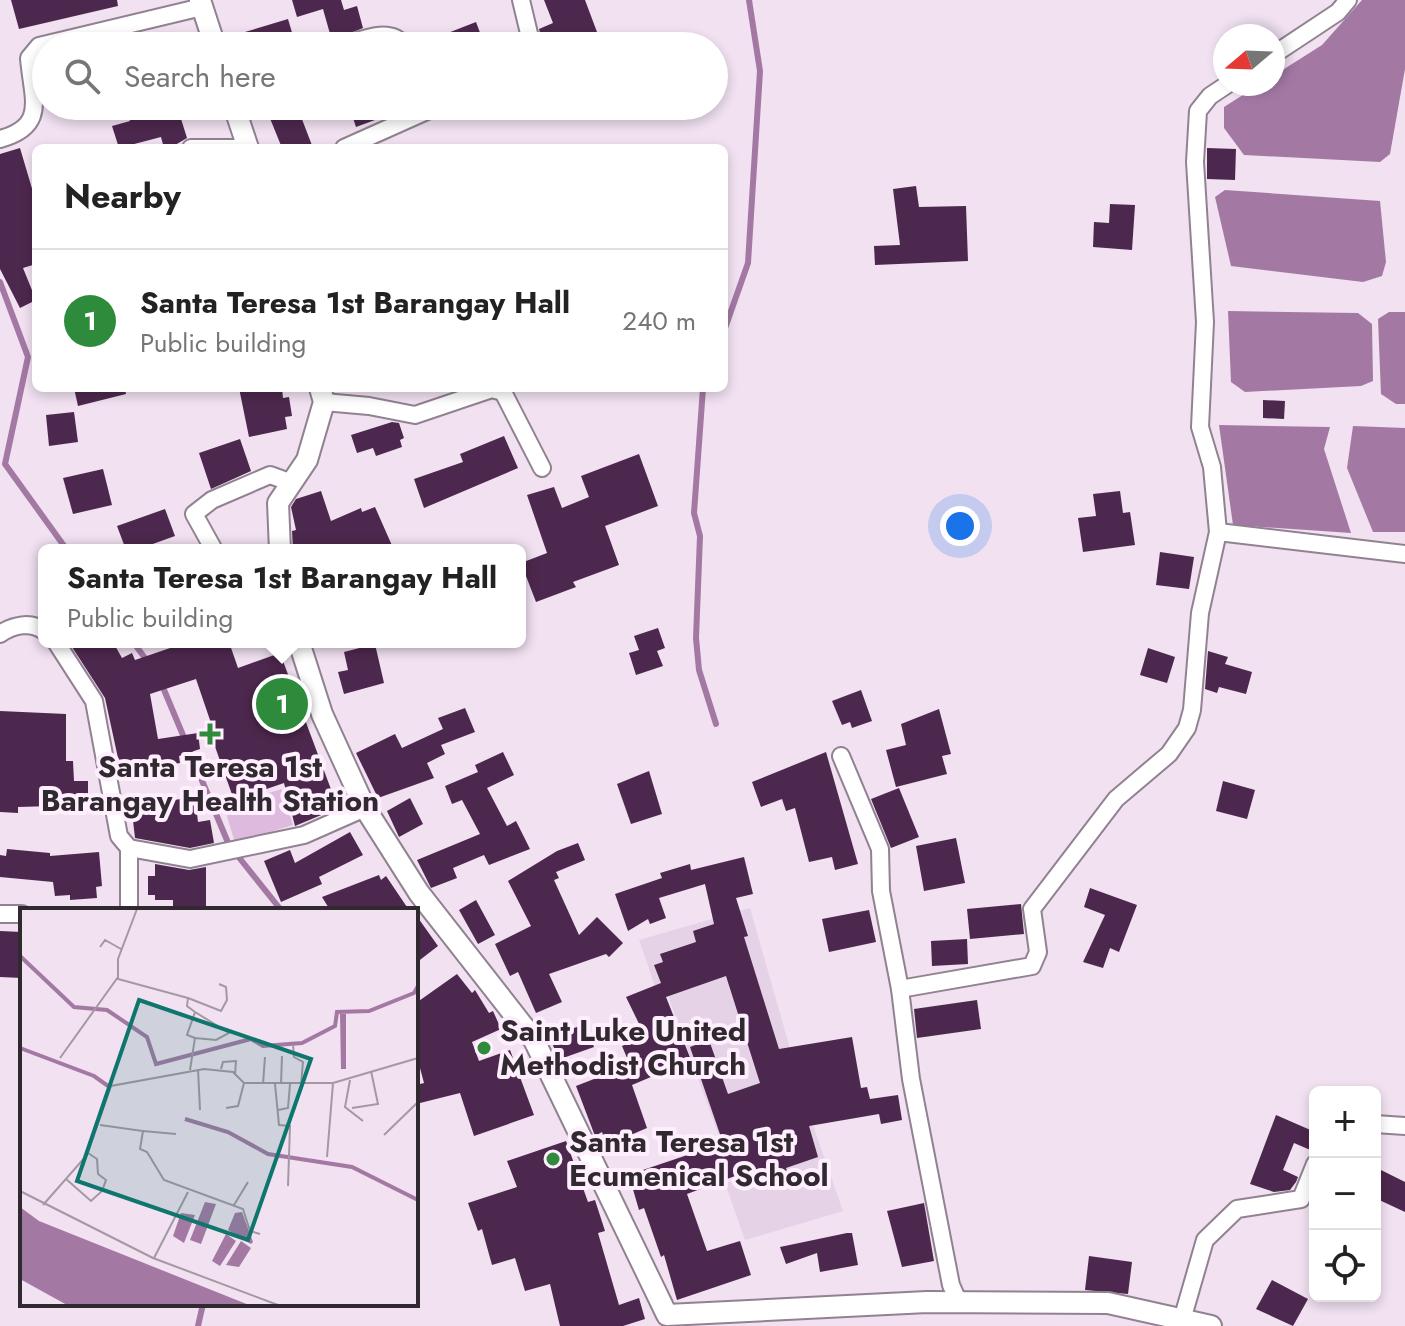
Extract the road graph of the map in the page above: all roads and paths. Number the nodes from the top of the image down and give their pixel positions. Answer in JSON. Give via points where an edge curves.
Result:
{"nodes":[{"id":1,"x":521,"y":0,"type":"edge"},
{"id":2,"x":1348,"y":0,"type":"edge"},
{"id":3,"x":201,"y":4,"type":"edge"},
{"id":4,"x":93,"y":32,"type":"edge"},
{"id":5,"x":210,"y":32,"type":"edge"},
{"id":6,"x":529,"y":32,"type":"edge"},
{"id":7,"x":1285,"y":47,"type":"edge"},
{"id":8,"x":32,"y":54,"type":"edge"},
{"id":9,"x":32,"y":84,"type":"edge"},
{"id":10,"x":1213,"y":94,"type":"edge"},
{"id":11,"x":32,"y":116,"type":"edge"},
{"id":12,"x":238,"y":120,"type":"edge"},
{"id":13,"x":405,"y":120,"type":"edge"},
{"id":14,"x":0,"y":139,"type":"edge"},
{"id":15,"x":245,"y":144,"type":"edge"},
{"id":16,"x":353,"y":144,"type":"edge"},
{"id":17,"x":483,"y":392,"type":"edge"},
{"id":18,"x":503,"y":392,"type":"edge"},
{"id":19,"x":322,"y":395,"type":"edge"},
{"id":20,"x":542,"y":468,"type":"dead end"},
{"id":21,"x":292,"y":483,"type":"junction"},
{"id":22,"x":1218,"y":532,"type":"junction"},
{"id":23,"x":211,"y":544,"type":"edge"},
{"id":24,"x":280,"y":544,"type":"edge"},
{"id":25,"x":1405,"y":554,"type":"edge"},
{"id":26,"x":38,"y":629,"type":"edge"},
{"id":27,"x":0,"y":634,"type":"edge"},
{"id":28,"x":60,"y":648,"type":"edge"},
{"id":29,"x":301,"y":648,"type":"edge"},
{"id":30,"x":841,"y":756,"type":"dead end"},
{"id":31,"x":365,"y":808,"type":"junction"},
{"id":32,"x":129,"y":848,"type":"junction"},
{"id":33,"x":129,"y":908,"type":"edge"},
{"id":34,"x":900,"y":989,"type":"junction"},
{"id":35,"x":1381,"y":1124,"type":"edge"},
{"id":36,"x":1405,"y":1126,"type":"edge"},
{"id":37,"x":1309,"y":1179,"type":"edge"},
{"id":38,"x":959,"y":1303,"type":"junction"},
{"id":39,"x":1182,"y":1320,"type":"junction"},
{"id":40,"x":1211,"y":1326,"type":"edge"}],
"edges":[{"from":1,"to":6,"type":"street"},
{"from":2,"to":7,"type":"street"},
{"from":3,"to":4,"type":"street"},
{"from":3,"to":5,"type":"street"},
{"from":8,"to":9,"type":"street"},
{"from":10,"to":22,"type":"street","via":[[1198,111],[1195,162],[1205,322],[1200,427],[1212,467]]},
{"from":11,"to":14,"type":"street","via":[[20,134]]},
{"from":12,"to":15,"type":"street"},
{"from":13,"to":16,"type":"street"},
{"from":17,"to":19,"type":"street","via":[[415,415]]},
{"from":18,"to":20,"type":"street"},
{"from":19,"to":21,"type":"street","via":[[307,460]]},
{"from":21,"to":23,"type":"street","via":[[270,475],[212,500],[194,514]]},
{"from":21,"to":24,"type":"street","via":[[278,503]]},
{"from":22,"to":25,"type":"street"},
{"from":22,"to":34,"type":"street","via":[[1200,613],[1187,728],[1169,754],[1116,799],[1032,909],[1038,952],[1032,966]]},
{"from":26,"to":27,"type":"street","via":[[14,626]]},
{"from":28,"to":32,"type":"street","via":[[94,701],[119,836]]},
{"from":29,"to":31,"type":"street","via":[[322,714]]},
{"from":30,"to":34,"type":"street","via":[[880,849],[881,891]]},
{"from":31,"to":32,"type":"street","via":[[304,835],[190,859]]},
{"from":31,"to":38,"type":"street","via":[[419,893],[534,1040],[667,1315]]},
{"from":32,"to":33,"type":"street"},
{"from":34,"to":38,"type":"street","via":[[911,1079],[951,1285]]},
{"from":35,"to":36,"type":"street"},
{"from":37,"to":39,"type":"street","via":[[1301,1199],[1237,1209],[1205,1240]]},
{"from":38,"to":39,"type":"street","via":[[1108,1303]]},
{"from":39,"to":40,"type":"street"}]}
